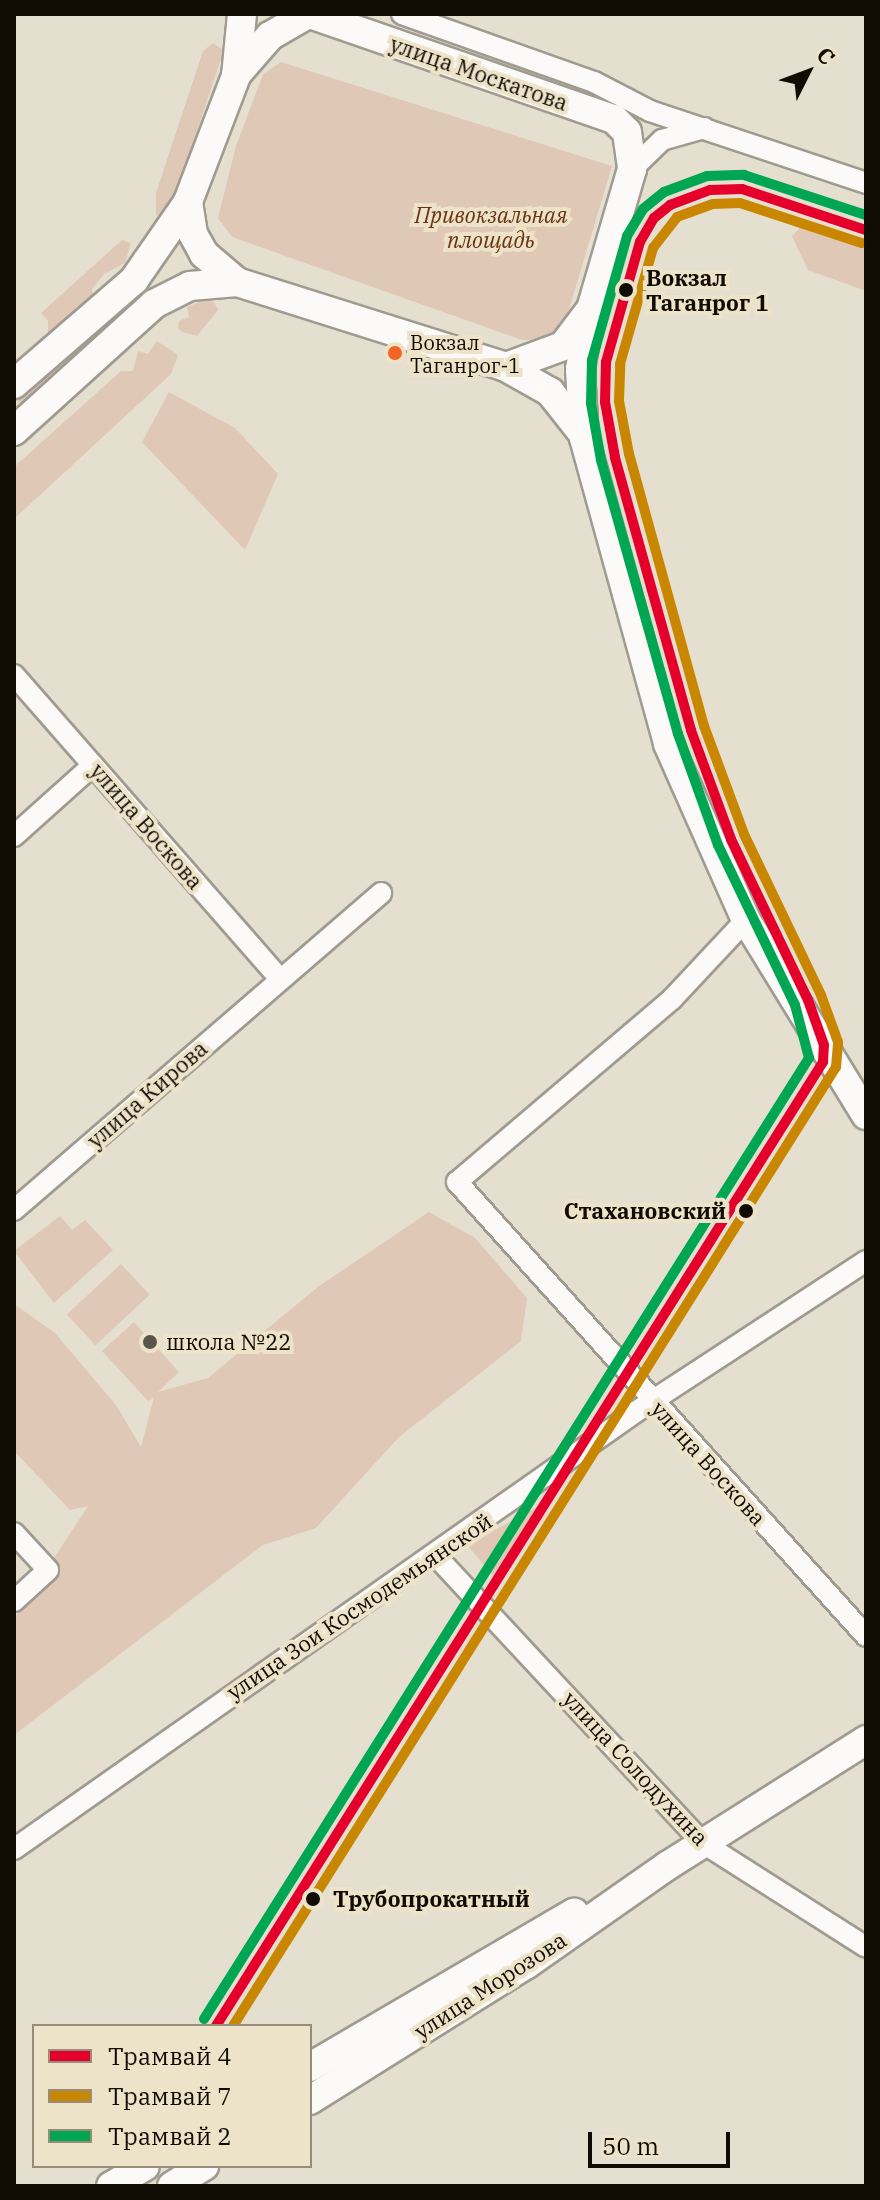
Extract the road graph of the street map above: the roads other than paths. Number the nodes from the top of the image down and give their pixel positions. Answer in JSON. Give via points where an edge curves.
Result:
{"nodes":[{"id":1,"x":242,"y":14,"type":"edge"},
{"id":2,"x":309,"y":14,"type":"edge"},
{"id":3,"x":402,"y":14,"type":"edge"},
{"id":4,"x":236,"y":76,"type":"junction"},
{"id":5,"x":650,"y":111,"type":"junction"},
{"id":6,"x":614,"y":119,"type":"junction"},
{"id":7,"x":704,"y":128,"type":"junction"},
{"id":8,"x":632,"y":169,"type":"junction"},
{"id":9,"x":866,"y":183,"type":"edge"},
{"id":10,"x":188,"y":202,"type":"junction"},
{"id":11,"x":237,"y":282,"type":"junction"},
{"id":12,"x":591,"y":309,"type":"junction"},
{"id":13,"x":506,"y":367,"type":"junction"},
{"id":14,"x":14,"y":384,"type":"edge"},
{"id":15,"x":14,"y":431,"type":"edge"},
{"id":16,"x":584,"y":438,"type":"junction"},
{"id":17,"x":14,"y":675,"type":"edge"},
{"id":18,"x":93,"y":765,"type":"junction"},
{"id":19,"x":14,"y":836,"type":"edge"},
{"id":20,"x":381,"y":893,"type":"dead end"},
{"id":21,"x":746,"y":920,"type":"junction"},
{"id":22,"x":279,"y":978,"type":"junction"},
{"id":23,"x":866,"y":1115,"type":"edge"},
{"id":24,"x":14,"y":1210,"type":"edge"},
{"id":25,"x":866,"y":1261,"type":"edge"},
{"id":26,"x":653,"y":1401,"type":"junction"},
{"id":27,"x":14,"y":1533,"type":"edge"},
{"id":28,"x":435,"y":1555,"type":"junction"},
{"id":29,"x":14,"y":1601,"type":"edge"},
{"id":30,"x":866,"y":1636,"type":"edge"},
{"id":31,"x":866,"y":1740,"type":"edge"},
{"id":32,"x":703,"y":1843,"type":"junction"},
{"id":33,"x":14,"y":1849,"type":"edge"},
{"id":34,"x":667,"y":1866,"type":"junction"},
{"id":35,"x":866,"y":1947,"type":"edge"},
{"id":36,"x":312,"y":2066,"type":"edge"},
{"id":37,"x":312,"y":2099,"type":"edge"},
{"id":38,"x":142,"y":2168,"type":"edge"},
{"id":39,"x":201,"y":2168,"type":"edge"},
{"id":40,"x":111,"y":2186,"type":"edge"},
{"id":41,"x":172,"y":2186,"type":"edge"}],
"edges":[{"from":1,"to":4,"type":"main road"},
{"from":2,"to":4,"type":"main road","via":[[270,36]]},
{"from":2,"to":6,"type":"main road","name":"улица Москатова"},
{"from":3,"to":5,"type":"street","name":"улица Москатова","via":[[594,82]]},
{"from":4,"to":10,"type":"main road"},
{"from":5,"to":6,"type":"street"},
{"from":5,"to":7,"type":"street","name":"улица Москатова"},
{"from":6,"to":8,"type":"main road","via":[[627,132]]},
{"from":7,"to":8,"type":"street","via":[[662,140]]},
{"from":7,"to":9,"type":"street","name":"улица Москатова"},
{"from":8,"to":12,"type":"main road"},
{"from":10,"to":11,"type":"main road","via":[[193,234],[204,254]]},
{"from":10,"to":14,"type":"main road","via":[[134,280]]},
{"from":11,"to":13,"type":"main road"},
{"from":11,"to":15,"type":"main road","via":[[190,286],[154,304]]},
{"from":12,"to":13,"type":"main road","via":[[563,346]]},
{"from":12,"to":16,"type":"main road","via":[[580,369]]},
{"from":13,"to":16,"type":"main road","via":[[550,392],[569,410]]},
{"from":16,"to":21,"type":"main road","via":[[650,691],[709,843]]},
{"from":17,"to":18,"type":"street","name":"улица Воскова"},
{"from":18,"to":19,"type":"street"},
{"from":18,"to":22,"type":"street","name":"улица Воскова"},
{"from":20,"to":22,"type":"street","name":"улица Кирова"},
{"from":21,"to":23,"type":"main road"},
{"from":21,"to":26,"type":"street","name":"улица Воскова","via":[[672,999],[457,1182]]},
{"from":22,"to":24,"type":"street","name":"улица Кирова"},
{"from":25,"to":26,"type":"street","name":"улица Зои Космодемьянской"},
{"from":26,"to":28,"type":"street","name":"улица Зои Космодемьянской"},
{"from":26,"to":30,"type":"street","name":"улица Воскова"},
{"from":27,"to":29,"type":"street","via":[[48,1570]]},
{"from":28,"to":32,"type":"street","name":"улица Солодухина"},
{"from":28,"to":33,"type":"street","name":"улица Зои Космодемьянской"},
{"from":31,"to":32,"type":"main road","name":"улица Морозова"},
{"from":32,"to":34,"type":"main road","name":"улица Морозова"},
{"from":32,"to":35,"type":"street","name":"улица Солодухина"},
{"from":34,"to":36,"type":"main road","name":"улица Морозова","via":[[526,1938]]},
{"from":34,"to":37,"type":"main road","name":"улица Морозова","via":[[527,1964]]},
{"from":38,"to":40,"type":"main road"},
{"from":39,"to":41,"type":"main road"}]}
